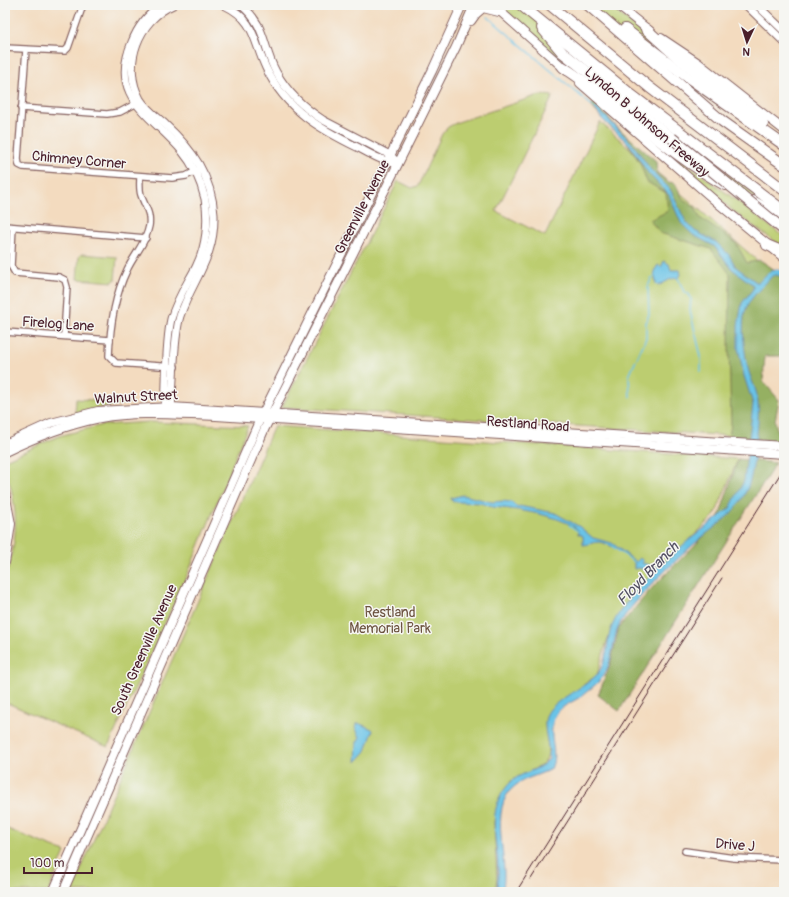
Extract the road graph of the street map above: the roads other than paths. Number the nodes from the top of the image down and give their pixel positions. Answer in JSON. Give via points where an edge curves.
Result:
{"nodes":[{"id":1,"x":83,"y":5,"type":"edge"},
{"id":2,"x":161,"y":5,"type":"edge"},
{"id":3,"x":173,"y":5,"type":"edge"},
{"id":4,"x":224,"y":5,"type":"edge"},
{"id":5,"x":241,"y":5,"type":"edge"},
{"id":6,"x":462,"y":5,"type":"edge"},
{"id":7,"x":474,"y":5,"type":"edge"},
{"id":8,"x":493,"y":5,"type":"edge"},
{"id":9,"x":550,"y":5,"type":"edge"},
{"id":10,"x":588,"y":5,"type":"edge"},
{"id":11,"x":596,"y":5,"type":"edge"},
{"id":12,"x":617,"y":5,"type":"edge"},
{"id":13,"x":746,"y":5,"type":"edge"},
{"id":14,"x":757,"y":5,"type":"edge"},
{"id":15,"x":525,"y":8,"type":"edge"},
{"id":16,"x":502,"y":13,"type":"junction"},
{"id":17,"x":646,"y":29,"type":"junction"},
{"id":18,"x":463,"y":31,"type":"junction"},
{"id":19,"x":784,"y":31,"type":"edge"},
{"id":20,"x":784,"y":42,"type":"edge"},
{"id":21,"x":5,"y":48,"type":"edge"},
{"id":22,"x":26,"y":50,"type":"junction"},
{"id":23,"x":563,"y":67,"type":"junction"},
{"id":24,"x":424,"y":88,"type":"junction"},
{"id":25,"x":433,"y":93,"type":"junction"},
{"id":26,"x":138,"y":102,"type":"junction"},
{"id":27,"x":21,"y":108,"type":"junction"},
{"id":28,"x":313,"y":114,"type":"junction"},
{"id":29,"x":308,"y":120,"type":"junction"},
{"id":30,"x":784,"y":130,"type":"edge"},
{"id":31,"x":782,"y":142,"type":"edge"},
{"id":32,"x":389,"y":159,"type":"junction"},
{"id":33,"x":398,"y":164,"type":"junction"},
{"id":34,"x":784,"y":165,"type":"edge"},
{"id":35,"x":199,"y":170,"type":"junction"},
{"id":36,"x":140,"y":176,"type":"junction"},
{"id":37,"x":784,"y":190,"type":"edge"},
{"id":38,"x":784,"y":211,"type":"edge"},
{"id":39,"x":784,"y":219,"type":"edge"},
{"id":40,"x":5,"y":226,"type":"edge"},
{"id":41,"x":13,"y":227,"type":"junction"},
{"id":42,"x":784,"y":230,"type":"edge"},
{"id":43,"x":146,"y":238,"type":"junction"},
{"id":44,"x":767,"y":245,"type":"joint"},
{"id":45,"x":782,"y":254,"type":"edge"},
{"id":46,"x":333,"y":271,"type":"junction"},
{"id":47,"x":342,"y":276,"type":"junction"},
{"id":48,"x":5,"y":332,"type":"edge"},
{"id":49,"x":64,"y":336,"type":"junction"},
{"id":50,"x":110,"y":340,"type":"junction"},
{"id":51,"x":171,"y":367,"type":"junction"},
{"id":52,"x":168,"y":407,"type":"junction"},
{"id":53,"x":262,"y":415,"type":"junction"},
{"id":54,"x":272,"y":416,"type":"junction"},
{"id":55,"x":63,"y":424,"type":"junction"},
{"id":56,"x":5,"y":444,"type":"edge"},
{"id":57,"x":781,"y":450,"type":"edge"},
{"id":58,"x":5,"y":452,"type":"edge"},
{"id":59,"x":245,"y":452,"type":"junction"},
{"id":60,"x":253,"y":455,"type":"junction"},
{"id":61,"x":230,"y":486,"type":"junction"},
{"id":62,"x":239,"y":490,"type":"junction"},
{"id":63,"x":5,"y":493,"type":"edge"},
{"id":64,"x":5,"y":563,"type":"edge"},
{"id":65,"x":109,"y":761,"type":"junction"},
{"id":66,"x":119,"y":766,"type":"junction"},
{"id":67,"x":70,"y":851,"type":"junction"},
{"id":68,"x":685,"y":851,"type":"dead end"},
{"id":69,"x":79,"y":855,"type":"junction"},
{"id":70,"x":784,"y":860,"type":"edge"},
{"id":71,"x":53,"y":892,"type":"edge"},
{"id":72,"x":63,"y":892,"type":"edge"}],
"edges":[{"from":1,"to":22,"type":"street","via":[[65,51]]},
{"from":2,"to":26,"type":"street","via":[[146,17],[128,50],[125,72],[127,85]]},
{"from":3,"to":26,"type":"street","via":[[161,11],[148,24],[135,48],[134,83]]},
{"from":4,"to":29,"type":"street","via":[[236,11],[248,24],[272,79]]},
{"from":5,"to":28,"type":"street","via":[[259,24],[276,72],[290,93]]},
{"from":6,"to":24,"type":"main road","name":"Greenville Avenue"},
{"from":7,"to":18,"type":"main road","name":"Greenville Avenue"},
{"from":8,"to":16,"type":"main road","name":"Lyndon B Johnson Freeway"},
{"from":9,"to":37,"type":"highway","via":[[648,87]]},
{"from":10,"to":34,"type":"highway","via":[[722,121]]},
{"from":11,"to":31,"type":"highway","via":[[686,76]]},
{"from":12,"to":17,"type":"main road"},
{"from":13,"to":20,"type":"street"},
{"from":14,"to":19,"type":"street"},
{"from":15,"to":38,"type":"highway","name":"Lyndon B Johnson Freeway","via":[[628,93]]},
{"from":15,"to":42,"type":"highway","bridge":true,"via":[[562,52]]},
{"from":16,"to":18,"type":"main road","via":[[483,8]]},
{"from":16,"to":23,"type":"main road","name":"Lyndon B Johnson Freeway"},
{"from":17,"to":30,"type":"main road","via":[[697,62]]},
{"from":17,"to":31,"type":"highway"},
{"from":18,"to":25,"type":"main road","name":"Greenville Avenue"},
{"from":21,"to":22,"type":"street"},
{"from":22,"to":27,"type":"street","name":"Chimney Corner"},
{"from":23,"to":39,"type":"highway","via":[[591,85],[689,162]]},
{"from":23,"to":44,"type":"main road","name":"Lyndon B Johnson Freeway"},
{"from":24,"to":25,"type":"main road"},
{"from":24,"to":32,"type":"main road","name":"Greenville Avenue"},
{"from":25,"to":33,"type":"main road","name":"Greenville Avenue"},
{"from":26,"to":27,"type":"street","via":[[120,112],[107,114]]},
{"from":26,"to":35,"type":"street","via":[[184,142]]},
{"from":27,"to":36,"type":"street","name":"Chimney Corner","via":[[19,165]]},
{"from":28,"to":29,"type":"street"},
{"from":28,"to":32,"type":"street"},
{"from":29,"to":32,"type":"street","via":[[323,131]]},
{"from":32,"to":33,"type":"street"},
{"from":32,"to":46,"type":"main road","name":"Greenville Avenue"},
{"from":33,"to":47,"type":"main road","name":"Greenville Avenue"},
{"from":35,"to":36,"type":"street","name":"Chimney Corner","via":[[180,177]]},
{"from":35,"to":51,"type":"street","via":[[211,194],[214,213],[213,238],[204,268],[180,316]]},
{"from":36,"to":43,"type":"street","via":[[141,196],[150,214]]},
{"from":40,"to":41,"type":"street"},
{"from":41,"to":43,"type":"street"},
{"from":41,"to":49,"type":"street","via":[[11,266],[15,273],[59,277],[65,280],[68,286]]},
{"from":43,"to":50,"type":"street","via":[[127,270],[119,290]]},
{"from":44,"to":45,"type":"highway"},
{"from":46,"to":47,"type":"main road"},
{"from":46,"to":53,"type":"main road","name":"Greenville Avenue"},
{"from":47,"to":54,"type":"main road","name":"Greenville Avenue"},
{"from":48,"to":49,"type":"street","name":"Firelog Lane"},
{"from":49,"to":50,"type":"street","name":"Firelog Lane"},
{"from":50,"to":51,"type":"street","via":[[109,356],[115,362]]},
{"from":51,"to":52,"type":"street"},
{"from":52,"to":53,"type":"main road","name":"Walnut Street"},
{"from":52,"to":55,"type":"main road","name":"Walnut Street","via":[[98,411]]},
{"from":53,"to":54,"type":"main road","name":"Walnut Street"},
{"from":53,"to":55,"type":"main road","name":"Walnut Street","via":[[142,415]]},
{"from":53,"to":59,"type":"main road","name":"South Greenville Avenue"},
{"from":54,"to":57,"type":"main road","name":"Restland Road"},
{"from":54,"to":60,"type":"main road","name":"South Greenville Avenue"},
{"from":55,"to":56,"type":"main road","name":"Walnut Street","via":[[35,429]]},
{"from":55,"to":58,"type":"main road","name":"Walnut Street"},
{"from":59,"to":60,"type":"main road"},
{"from":59,"to":61,"type":"main road","name":"South Greenville Avenue"},
{"from":60,"to":62,"type":"main road","name":"South Greenville Avenue"},
{"from":61,"to":62,"type":"main road"},
{"from":61,"to":65,"type":"main road","name":"South Greenville Avenue"},
{"from":62,"to":66,"type":"main road","name":"South Greenville Avenue"},
{"from":63,"to":64,"type":"main road","via":[[11,524]]},
{"from":65,"to":66,"type":"main road"},
{"from":65,"to":67,"type":"main road","name":"South Greenville Avenue"},
{"from":66,"to":69,"type":"main road","name":"South Greenville Avenue"},
{"from":67,"to":69,"type":"main road"},
{"from":67,"to":71,"type":"main road","name":"South Greenville Avenue"},
{"from":68,"to":70,"type":"street","name":"Drive J","via":[[734,858]]},
{"from":69,"to":72,"type":"main road","name":"South Greenville Avenue"}]}
